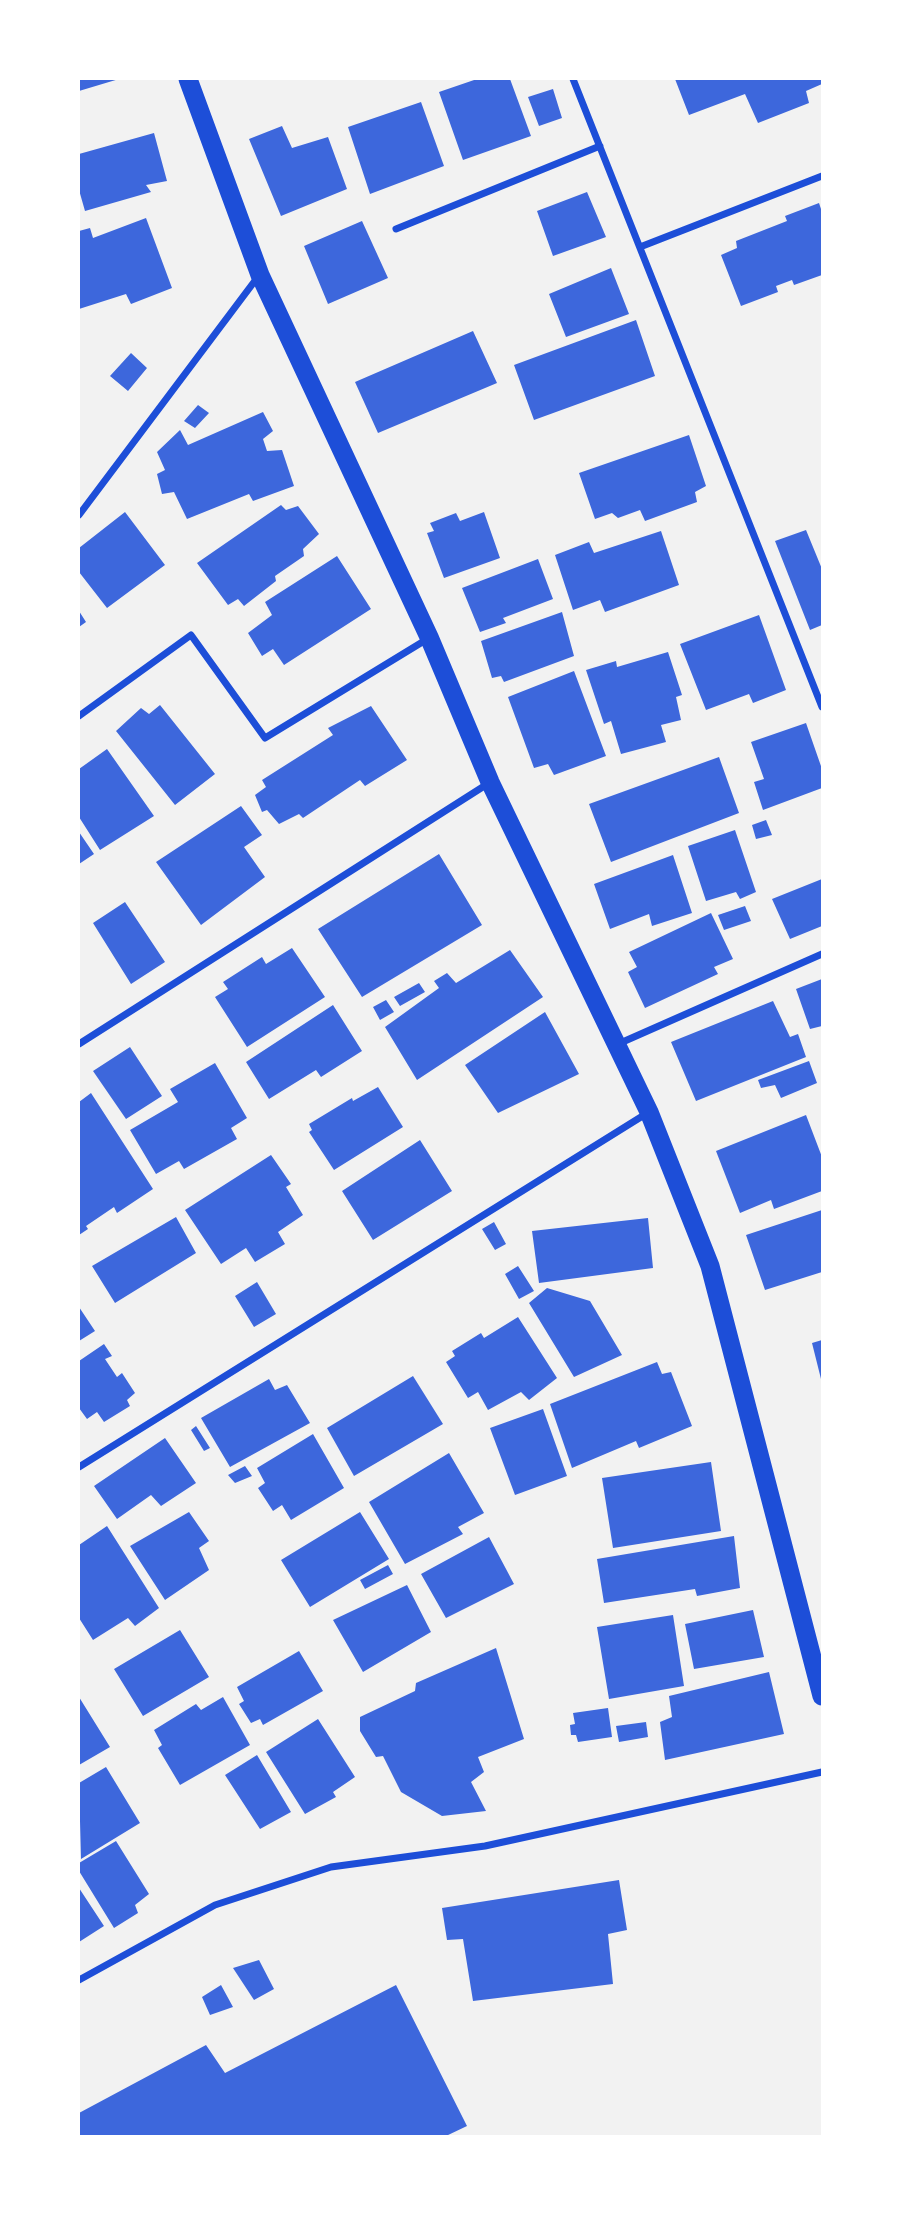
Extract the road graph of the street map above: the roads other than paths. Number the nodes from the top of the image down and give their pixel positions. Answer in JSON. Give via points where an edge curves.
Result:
{"nodes":[{"id":1,"x":188,"y":79,"type":"edge"},
{"id":2,"x":573,"y":79,"type":"edge"},
{"id":3,"x":600,"y":146,"type":"junction"},
{"id":4,"x":822,"y":176,"type":"edge"},
{"id":5,"x":396,"y":229,"type":"dead end"},
{"id":6,"x":640,"y":247,"type":"junction"},
{"id":7,"x":260,"y":275,"type":"junction"},
{"id":8,"x":79,"y":515,"type":"edge"},
{"id":9,"x":429,"y":638,"type":"junction"},
{"id":10,"x":821,"y":702,"type":"edge"},
{"id":11,"x":79,"y":716,"type":"edge"},
{"id":12,"x":490,"y":782,"type":"junction"},
{"id":13,"x":822,"y":954,"type":"edge"},
{"id":14,"x":79,"y":1044,"type":"edge"},
{"id":15,"x":616,"y":1045,"type":"junction"},
{"id":16,"x":649,"y":1112,"type":"junction"},
{"id":17,"x":79,"y":1467,"type":"edge"},
{"id":18,"x":822,"y":1696,"type":"edge"},
{"id":19,"x":822,"y":1772,"type":"edge"},
{"id":20,"x":79,"y":1980,"type":"edge"}],
"edges":[{"from":1,"to":7,"type":"highway"},
{"from":2,"to":3,"type":"street"},
{"from":3,"to":5,"type":"street"},
{"from":3,"to":6,"type":"street"},
{"from":4,"to":6,"type":"street"},
{"from":6,"to":10,"type":"street"},
{"from":7,"to":8,"type":"street"},
{"from":7,"to":9,"type":"highway"},
{"from":9,"to":11,"type":"street","via":[[265,738],[191,635]]},
{"from":9,"to":12,"type":"highway"},
{"from":12,"to":14,"type":"street"},
{"from":12,"to":15,"type":"highway"},
{"from":13,"to":15,"type":"street"},
{"from":15,"to":16,"type":"highway"},
{"from":16,"to":17,"type":"street"},
{"from":16,"to":18,"type":"highway","via":[[710,1266]]},
{"from":19,"to":20,"type":"street","via":[[485,1846],[331,1867],[215,1905]]}]}
